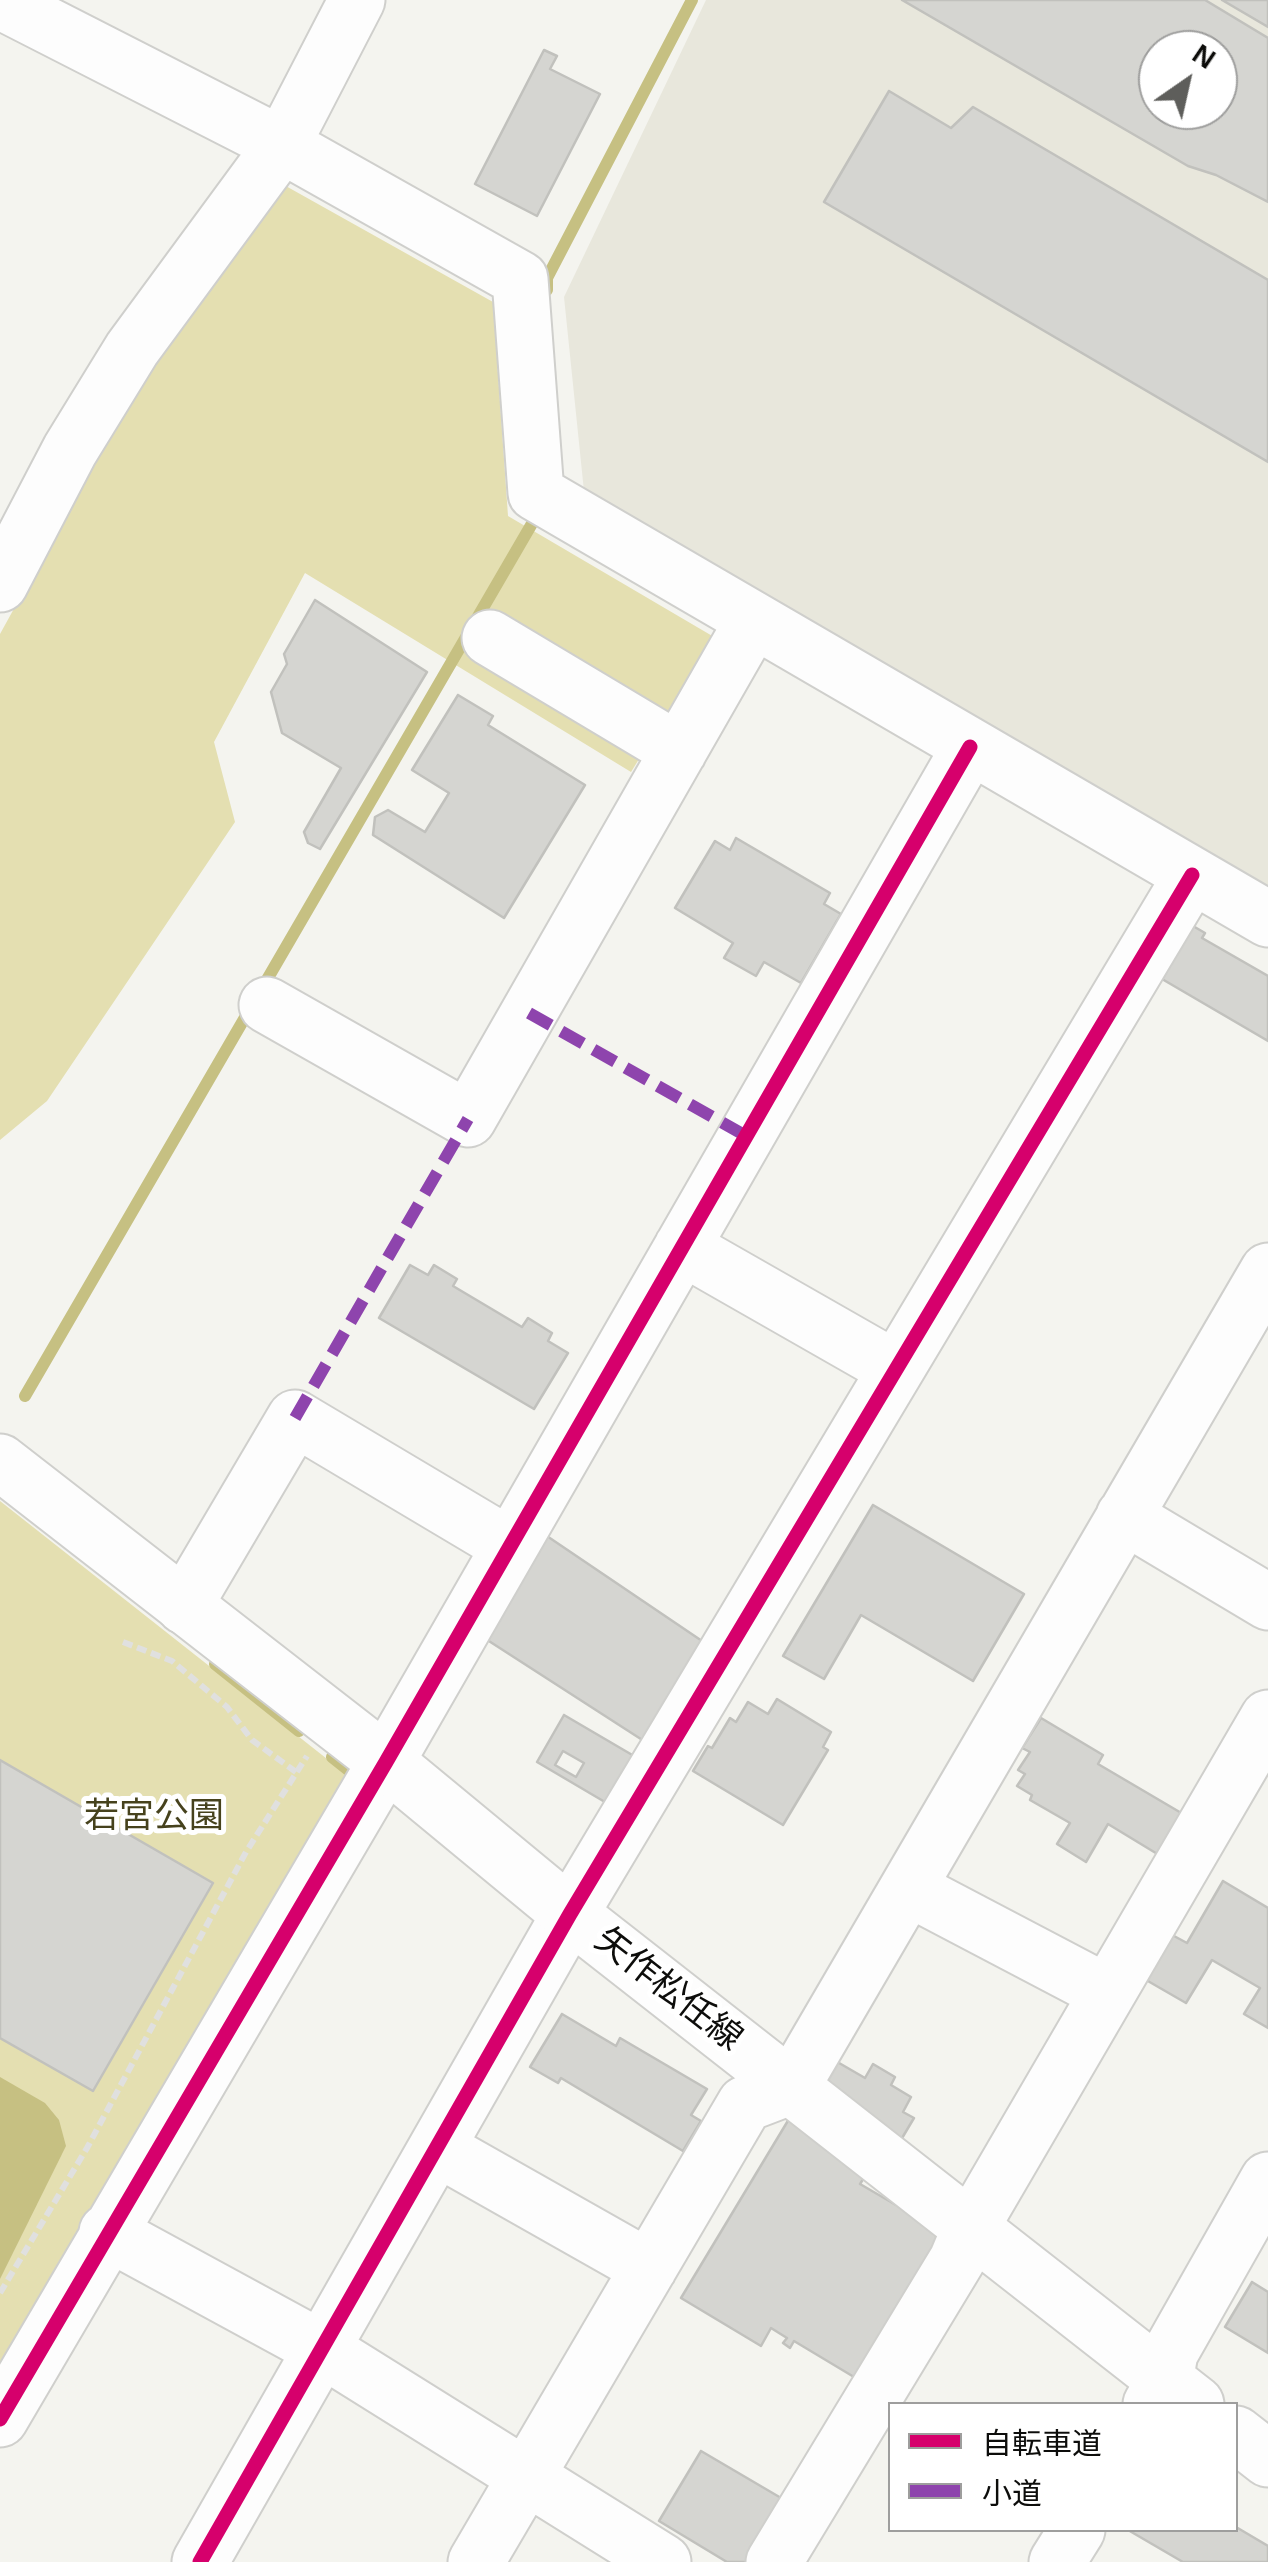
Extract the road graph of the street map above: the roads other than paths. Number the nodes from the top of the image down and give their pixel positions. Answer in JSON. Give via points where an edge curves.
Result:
{"nodes":[{"id":1,"x":357,"y":0,"type":"edge"},
{"id":2,"x":10,"y":14,"type":"edge"},
{"id":3,"x":282,"y":145,"type":"junction"},
{"id":4,"x":0,"y":584,"type":"edge"},
{"id":5,"x":754,"y":621,"type":"junction"},
{"id":6,"x":490,"y":638,"type":"dead end"},
{"id":7,"x":970,"y":747,"type":"junction"},
{"id":8,"x":679,"y":751,"type":"junction"},
{"id":9,"x":1192,"y":875,"type":"junction"},
{"id":10,"x":1268,"y":919,"type":"edge"},
{"id":11,"x":268,"y":1005,"type":"dead end"},
{"id":12,"x":682,"y":1247,"type":"junction"},
{"id":13,"x":1268,"y":1272,"type":"edge"},
{"id":14,"x":894,"y":1368,"type":"junction"},
{"id":15,"x":0,"y":1462,"type":"edge"},
{"id":16,"x":1124,"y":1516,"type":"junction"},
{"id":17,"x":510,"y":1546,"type":"junction"},
{"id":18,"x":1268,"y":1602,"type":"edge"},
{"id":19,"x":184,"y":1606,"type":"junction"},
{"id":20,"x":1268,"y":1718,"type":"edge"},
{"id":21,"x":386,"y":1762,"type":"junction"},
{"id":22,"x":908,"y":1888,"type":"junction"},
{"id":23,"x":570,"y":1914,"type":"junction"},
{"id":24,"x":1106,"y":1992,"type":"junction"},
{"id":25,"x":792,"y":2086,"type":"junction"},
{"id":26,"x":437,"y":2148,"type":"junction"},
{"id":27,"x":1268,"y":2180,"type":"edge"},
{"id":28,"x":970,"y":2228,"type":"junction"},
{"id":29,"x":107,"y":2232,"type":"junction"},
{"id":30,"x":1252,"y":2244,"type":"edge"},
{"id":31,"x":649,"y":2268,"type":"junction"},
{"id":32,"x":322,"y":2349,"type":"junction"},
{"id":33,"x":1171,"y":2397,"type":"edge"},
{"id":34,"x":0,"y":2419,"type":"edge"},
{"id":35,"x":1238,"y":2436,"type":"edge"},
{"id":36,"x":1268,"y":2459,"type":"edge"},
{"id":37,"x":525,"y":2480,"type":"junction"},
{"id":38,"x":1076,"y":2532,"type":"edge"},
{"id":39,"x":200,"y":2562,"type":"edge"},
{"id":40,"x":476,"y":2562,"type":"edge"},
{"id":41,"x":663,"y":2562,"type":"edge"},
{"id":42,"x":774,"y":2562,"type":"edge"},
{"id":43,"x":1058,"y":2562,"type":"edge"}],
"edges":[{"from":1,"to":3,"type":"street"},
{"from":2,"to":3,"type":"street"},
{"from":3,"to":4,"type":"street","via":[[132,350]]},
{"from":3,"to":5,"type":"street","via":[[520,280],[536,493]]},
{"from":5,"to":7,"type":"street"},
{"from":5,"to":8,"type":"street"},
{"from":6,"to":8,"type":"street"},
{"from":7,"to":9,"type":"street"},
{"from":7,"to":12,"type":"street"},
{"from":8,"to":11,"type":"street","via":[[468,1119]]},
{"from":9,"to":10,"type":"street"},
{"from":9,"to":14,"type":"street"},
{"from":12,"to":14,"type":"street"},
{"from":12,"to":17,"type":"street"},
{"from":13,"to":16,"type":"street"},
{"from":14,"to":23,"type":"street"},
{"from":15,"to":19,"type":"street","name":"矢作松任線"},
{"from":16,"to":18,"type":"street"},
{"from":16,"to":22,"type":"street"},
{"from":17,"to":19,"type":"street","via":[[295,1418]]},
{"from":17,"to":21,"type":"street"},
{"from":19,"to":21,"type":"street","name":"矢作松任線"},
{"from":20,"to":24,"type":"street"},
{"from":21,"to":23,"type":"street","name":"矢作松任線"},
{"from":21,"to":29,"type":"street"},
{"from":22,"to":24,"type":"street"},
{"from":22,"to":25,"type":"street"},
{"from":23,"to":25,"type":"street","name":"矢作松任線"},
{"from":23,"to":26,"type":"street"},
{"from":24,"to":28,"type":"street"},
{"from":25,"to":28,"type":"street","name":"矢作松任線"},
{"from":25,"to":31,"type":"street","via":[[744,2104]]},
{"from":26,"to":31,"type":"street"},
{"from":26,"to":32,"type":"street"},
{"from":27,"to":30,"type":"street"},
{"from":28,"to":33,"type":"street","name":"矢作松任線"},
{"from":28,"to":42,"type":"street"},
{"from":29,"to":32,"type":"street"},
{"from":29,"to":34,"type":"street"},
{"from":30,"to":33,"type":"street","via":[[1170,2354]]},
{"from":31,"to":37,"type":"street"},
{"from":32,"to":37,"type":"street"},
{"from":32,"to":39,"type":"street"},
{"from":35,"to":36,"type":"street"},
{"from":37,"to":40,"type":"street"},
{"from":37,"to":41,"type":"street"},
{"from":38,"to":43,"type":"street"}]}
